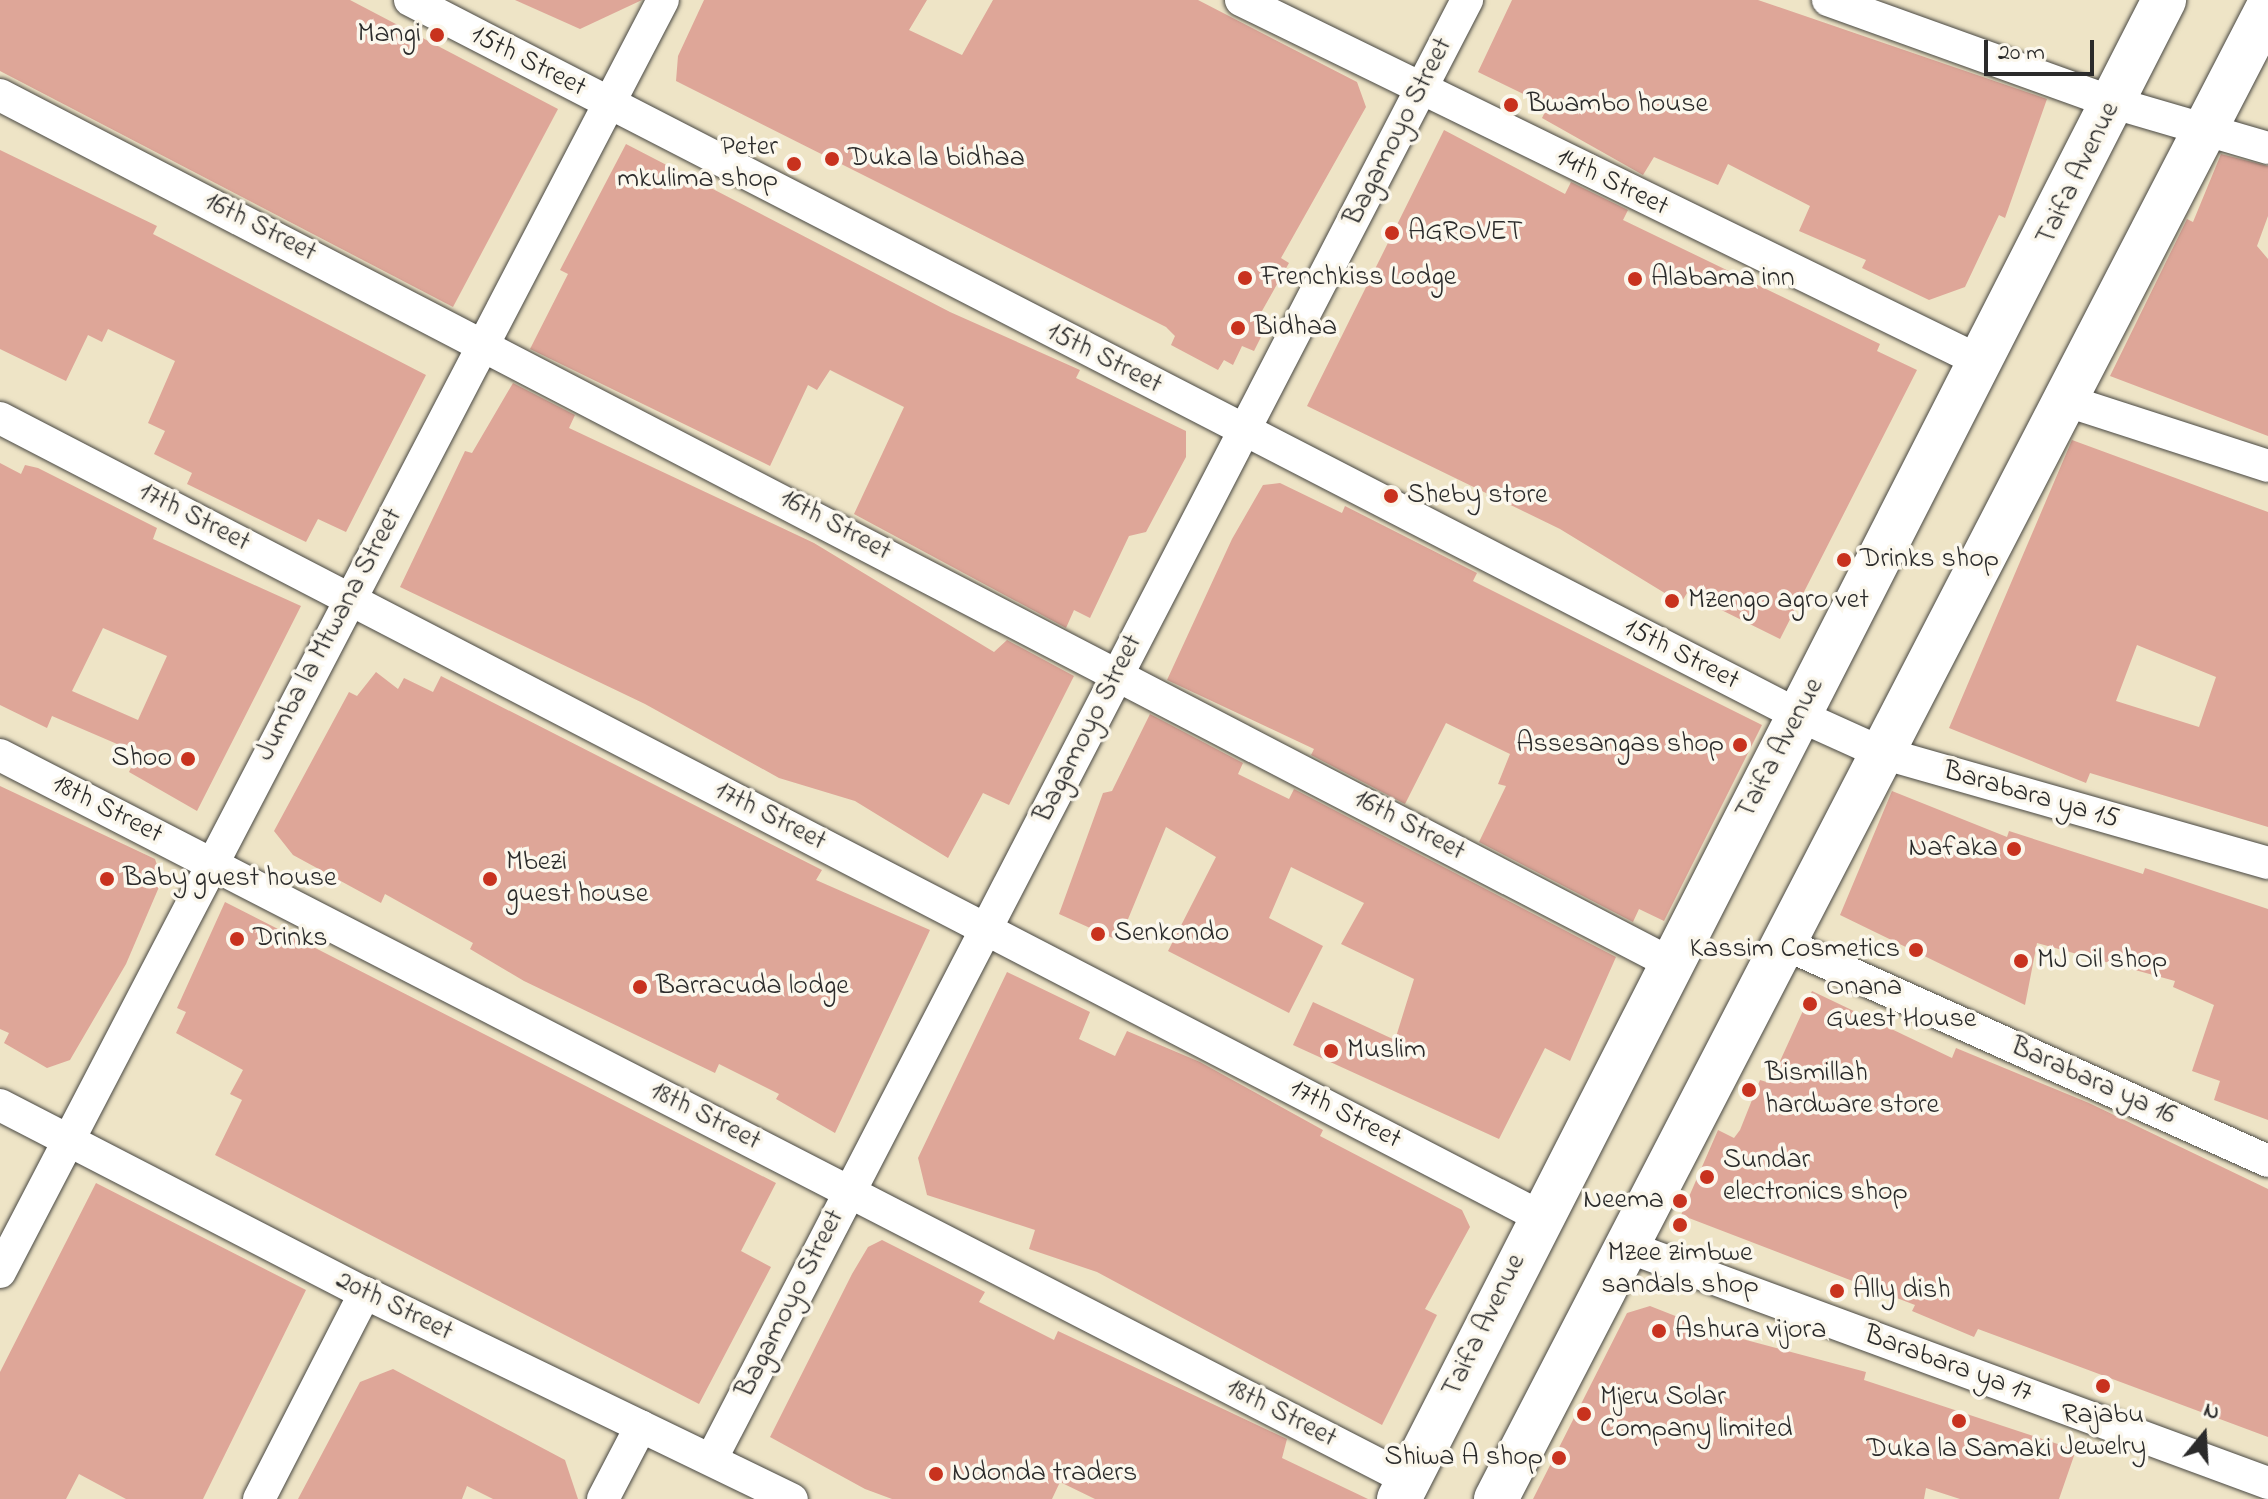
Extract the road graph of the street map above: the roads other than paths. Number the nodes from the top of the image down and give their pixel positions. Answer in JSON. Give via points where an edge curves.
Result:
{"nodes":[{"id":1,"x":410,"y":0,"type":"edge"},
{"id":2,"x":663,"y":0,"type":"edge"},
{"id":3,"x":1241,"y":0,"type":"edge"},
{"id":4,"x":1467,"y":0,"type":"edge"},
{"id":5,"x":1828,"y":0,"type":"edge"},
{"id":6,"x":2164,"y":0,"type":"edge"},
{"id":7,"x":2268,"y":8,"type":"edge"},
{"id":8,"x":1420,"y":91,"type":"junction"},
{"id":9,"x":0,"y":95,"type":"edge"},
{"id":10,"x":609,"y":103,"type":"junction"},
{"id":11,"x":2114,"y":103,"type":"junction"},
{"id":12,"x":2203,"y":130,"type":"junction"},
{"id":13,"x":2268,"y":148,"type":"edge"},
{"id":14,"x":484,"y":342,"type":"junction"},
{"id":15,"x":1984,"y":363,"type":"junction"},
{"id":16,"x":2064,"y":400,"type":"junction"},
{"id":17,"x":0,"y":418,"type":"edge"},
{"id":18,"x":1244,"y":431,"type":"junction"},
{"id":19,"x":2268,"y":466,"type":"edge"},
{"id":20,"x":349,"y":599,"type":"junction"},
{"id":21,"x":1117,"y":673,"type":"junction"},
{"id":22,"x":1800,"y":716,"type":"junction"},
{"id":23,"x":1882,"y":753,"type":"junction"},
{"id":24,"x":0,"y":755,"type":"edge"},
{"id":25,"x":211,"y":863,"type":"junction"},
{"id":26,"x":2268,"y":863,"type":"edge"},
{"id":27,"x":986,"y":929,"type":"junction"},
{"id":28,"x":1787,"y":945,"type":"junction"},
{"id":29,"x":1668,"y":962,"type":"junction"},
{"id":30,"x":0,"y":1105,"type":"edge"},
{"id":31,"x":66,"y":1140,"type":"junction"},
{"id":32,"x":2268,"y":1161,"type":"edge"},
{"id":33,"x":849,"y":1192,"type":"junction"},
{"id":34,"x":1539,"y":1216,"type":"junction"},
{"id":35,"x":1628,"y":1247,"type":"junction"},
{"id":36,"x":0,"y":1272,"type":"edge"},
{"id":37,"x":365,"y":1293,"type":"junction"},
{"id":38,"x":641,"y":1426,"type":"junction"},
{"id":39,"x":712,"y":1458,"type":"junction"},
{"id":40,"x":2268,"y":1483,"type":"edge"},
{"id":41,"x":1404,"y":1490,"type":"edge"},
{"id":42,"x":259,"y":1499,"type":"edge"},
{"id":43,"x":603,"y":1499,"type":"edge"},
{"id":44,"x":792,"y":1499,"type":"edge"},
{"id":45,"x":1496,"y":1499,"type":"edge"}],
"edges":[{"from":1,"to":10,"type":"street","name":"15th Street"},
{"from":2,"to":10,"type":"street","name":"Jumba la Mtwana Street"},
{"from":3,"to":8,"type":"street","name":"14th Street"},
{"from":4,"to":8,"type":"street","name":"Bagamoyo Street"},
{"from":5,"to":11,"type":"street"},
{"from":6,"to":11,"type":"main road","name":"Taifa Avenue"},
{"from":7,"to":12,"type":"main road"},
{"from":8,"to":15,"type":"street","name":"14th Street"},
{"from":8,"to":18,"type":"street","name":"Bagamoyo Street"},
{"from":9,"to":14,"type":"street","name":"16th Street"},
{"from":10,"to":14,"type":"street","name":"Jumba la Mtwana Street"},
{"from":10,"to":18,"type":"street","name":"15th Street"},
{"from":11,"to":12,"type":"street"},
{"from":11,"to":15,"type":"main road","name":"Taifa Avenue"},
{"from":12,"to":13,"type":"street"},
{"from":12,"to":16,"type":"main road"},
{"from":14,"to":20,"type":"street","name":"Jumba la Mtwana Street"},
{"from":14,"to":21,"type":"street","name":"16th Street"},
{"from":15,"to":22,"type":"main road","name":"Taifa Avenue"},
{"from":16,"to":19,"type":"street"},
{"from":16,"to":23,"type":"main road"},
{"from":17,"to":20,"type":"street","name":"17th Street"},
{"from":18,"to":21,"type":"street","name":"Bagamoyo Street"},
{"from":18,"to":22,"type":"street","name":"15th Street"},
{"from":20,"to":25,"type":"street","name":"Jumba la Mtwana Street"},
{"from":20,"to":27,"type":"street","name":"17th Street"},
{"from":21,"to":27,"type":"street","name":"Bagamoyo Street"},
{"from":21,"to":29,"type":"street","name":"16th Street"},
{"from":22,"to":23,"type":"street","name":"Barabara ya 15"},
{"from":22,"to":29,"type":"main road","name":"Taifa Avenue"},
{"from":23,"to":26,"type":"street","name":"Barabara ya 15"},
{"from":23,"to":28,"type":"main road"},
{"from":24,"to":25,"type":"street","name":"18th Street"},
{"from":25,"to":31,"type":"street","name":"Jumba la Mtwana Street"},
{"from":25,"to":33,"type":"street","name":"18th Street"},
{"from":27,"to":33,"type":"street","name":"Bagamoyo Street"},
{"from":27,"to":34,"type":"street","name":"17th Street"},
{"from":28,"to":32,"type":"street","name":"Barabara ya 16"},
{"from":28,"to":35,"type":"main road"},
{"from":29,"to":34,"type":"main road","name":"Taifa Avenue"},
{"from":30,"to":31,"type":"street","name":"20th Street"},
{"from":31,"to":36,"type":"street","name":"Jumba la Mtwana Street"},
{"from":31,"to":37,"type":"street","name":"20th Street"},
{"from":33,"to":39,"type":"street","name":"Bagamoyo Street"},
{"from":33,"to":41,"type":"street","name":"18th Street"},
{"from":34,"to":41,"type":"main road","name":"Taifa Avenue"},
{"from":35,"to":40,"type":"street","name":"Barabara ya 17"},
{"from":35,"to":45,"type":"main road"},
{"from":37,"to":38,"type":"street","name":"20th Street"},
{"from":37,"to":42,"type":"street"},
{"from":38,"to":39,"type":"street","name":"20th Street"},
{"from":38,"to":43,"type":"street"},
{"from":39,"to":44,"type":"street","name":"20th Street"}]}
